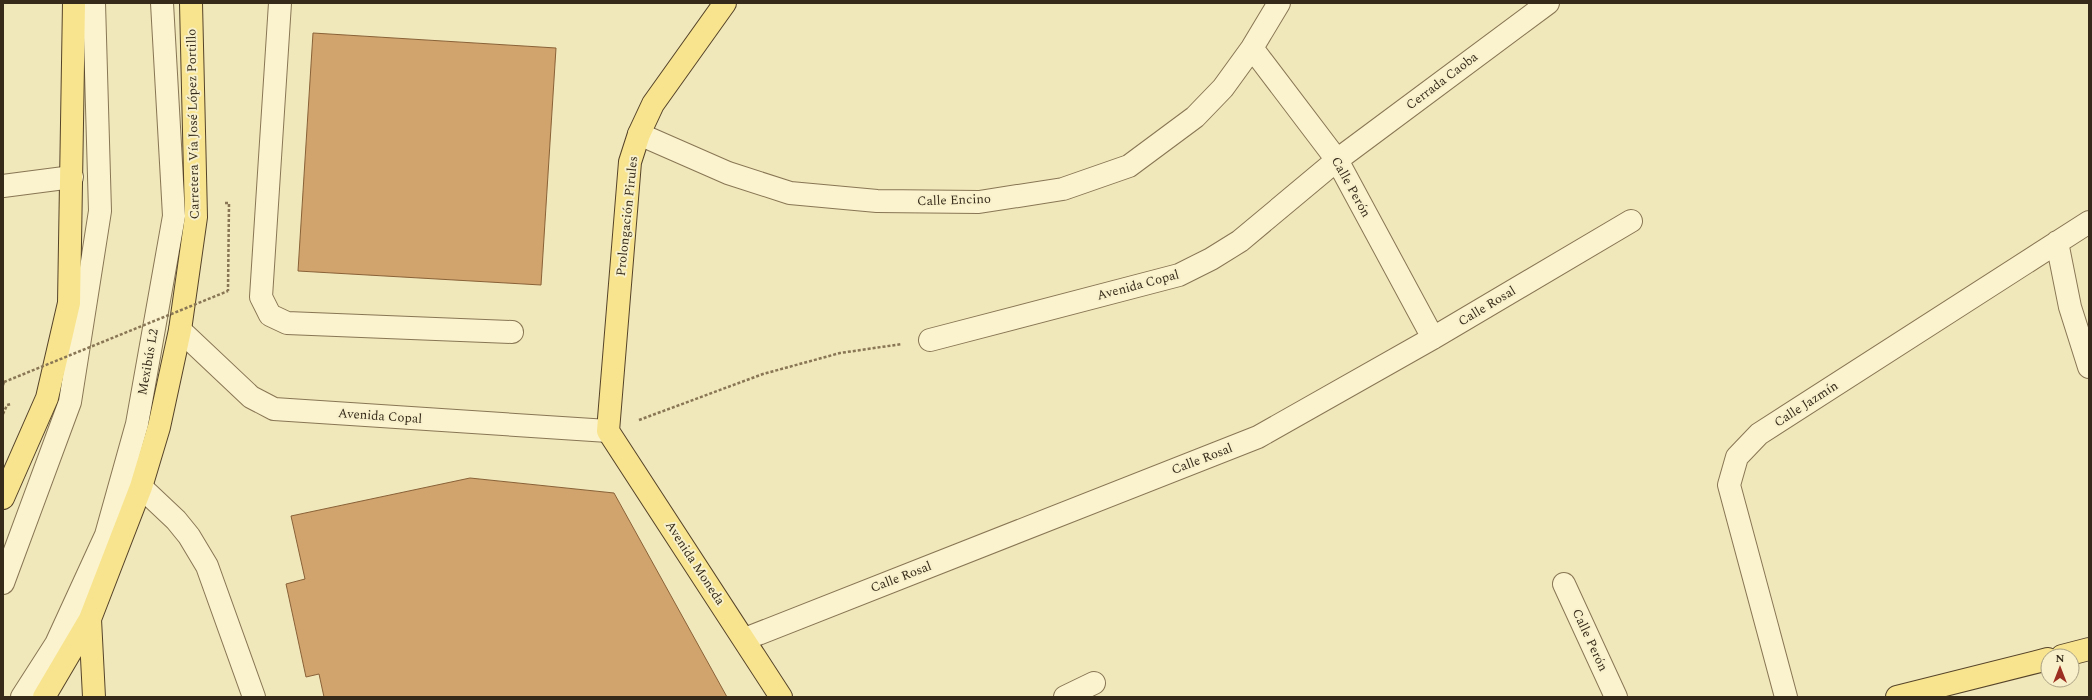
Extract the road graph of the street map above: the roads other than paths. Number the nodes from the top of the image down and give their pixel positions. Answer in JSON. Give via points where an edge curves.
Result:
{"nodes":[{"id":1,"x":74,"y":3,"type":"edge"},
{"id":2,"x":94,"y":3,"type":"edge"},
{"id":3,"x":162,"y":3,"type":"edge"},
{"id":4,"x":191,"y":3,"type":"edge"},
{"id":5,"x":280,"y":3,"type":"edge"},
{"id":6,"x":725,"y":3,"type":"edge"},
{"id":7,"x":1279,"y":3,"type":"edge"},
{"id":8,"x":1548,"y":3,"type":"edge"},
{"id":9,"x":1252,"y":48,"type":"junction"},
{"id":10,"x":639,"y":134,"type":"junction"},
{"id":11,"x":1337,"y":160,"type":"junction"},
{"id":12,"x":72,"y":177,"type":"junction"},
{"id":13,"x":3,"y":186,"type":"edge"},
{"id":14,"x":1631,"y":221,"type":"dead end"},
{"id":15,"x":2089,"y":222,"type":"edge"},
{"id":16,"x":2057,"y":242,"type":"junction"},
{"id":17,"x":180,"y":330,"type":"junction"},
{"id":18,"x":512,"y":332,"type":"dead end"},
{"id":19,"x":1433,"y":338,"type":"junction"},
{"id":20,"x":930,"y":340,"type":"road end"},
{"id":21,"x":2089,"y":367,"type":"edge"},
{"id":22,"x":608,"y":431,"type":"junction"},
{"id":23,"x":141,"y":487,"type":"junction"},
{"id":24,"x":3,"y":498,"type":"edge"},
{"id":25,"x":3,"y":583,"type":"edge"},
{"id":26,"x":1564,"y":584,"type":"dead end"},
{"id":27,"x":90,"y":619,"type":"junction"},
{"id":28,"x":745,"y":639,"type":"junction"},
{"id":29,"x":2040,"y":661,"type":"edge"},
{"id":30,"x":1094,"y":683,"type":"dead end"},
{"id":31,"x":22,"y":697,"type":"edge"},
{"id":32,"x":44,"y":697,"type":"edge"},
{"id":33,"x":94,"y":697,"type":"edge"},
{"id":34,"x":250,"y":697,"type":"edge"},
{"id":35,"x":781,"y":697,"type":"edge"},
{"id":36,"x":1065,"y":697,"type":"edge"},
{"id":37,"x":1616,"y":697,"type":"edge"},
{"id":38,"x":1786,"y":697,"type":"edge"},
{"id":39,"x":1897,"y":697,"type":"edge"}],
"edges":[{"from":1,"to":12,"type":"main road"},
{"from":2,"to":25,"type":"street","via":[[100,211],[70,402]]},
{"from":3,"to":31,"type":"street","name":"Mexibús L2","via":[[174,216],[137,424],[106,535],[56,644]]},
{"from":4,"to":17,"type":"main road","name":"Carretera Vía José López Portillo","via":[[196,217]]},
{"from":5,"to":18,"type":"street","via":[[261,297],[270,315],[287,323]]},
{"from":6,"to":10,"type":"main road","name":"Prolongación Pirules","via":[[653,104]]},
{"from":7,"to":9,"type":"street","name":"Calle Encino"},
{"from":8,"to":11,"type":"street","name":"Cerrada Caoba"},
{"from":9,"to":10,"type":"street","name":"Calle Encino","via":[[1223,88],[1195,117],[1129,166],[1063,188],[979,202],[877,201],[790,193],[728,173]]},
{"from":9,"to":11,"type":"street","name":"Calle Perón"},
{"from":10,"to":22,"type":"main road","name":"Prolongación Pirules","via":[[630,162]]},
{"from":11,"to":19,"type":"street","name":"Calle Perón"},
{"from":11,"to":20,"type":"street","name":"Avenida Copal","via":[[1240,240],[1211,259],[1179,275]]},
{"from":12,"to":13,"type":"street"},
{"from":12,"to":24,"type":"main road","via":[[69,303],[47,398]]},
{"from":14,"to":19,"type":"street","name":"Calle Rosal"},
{"from":15,"to":16,"type":"street","name":"Calle Jazmín"},
{"from":16,"to":21,"type":"street","via":[[2070,307]]},
{"from":16,"to":38,"type":"street","name":"Calle Jazmín","via":[[1759,434],[1737,456],[1729,485]]},
{"from":17,"to":22,"type":"street","name":"Avenida Copal","via":[[251,397],[274,409]]},
{"from":17,"to":23,"type":"main road","name":"Carretera Vía José López Portillo","via":[[159,427]]},
{"from":19,"to":28,"type":"street","name":"Calle Rosal","via":[[1258,437]]},
{"from":22,"to":28,"type":"main road","name":"Avenida Moneda"},
{"from":23,"to":27,"type":"main road","name":"Carretera Vía José López Portillo"},
{"from":23,"to":34,"type":"street","via":[[176,520],[207,566]]},
{"from":26,"to":37,"type":"street","name":"Calle Perón"},
{"from":27,"to":32,"type":"main road","name":"Carretera Vía José López Portillo"},
{"from":27,"to":33,"type":"main road"},
{"from":28,"to":35,"type":"main road","name":"Avenida Moneda"},
{"from":29,"to":39,"type":"main road"},
{"from":30,"to":36,"type":"street"}]}
